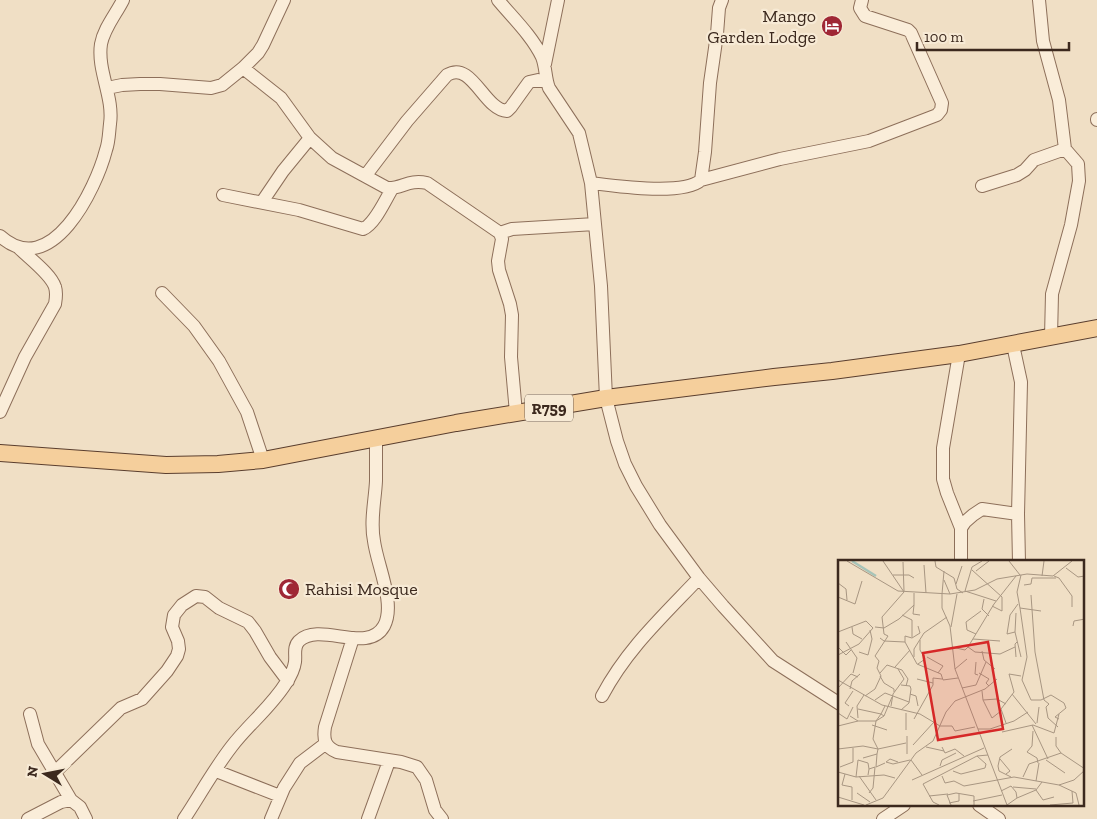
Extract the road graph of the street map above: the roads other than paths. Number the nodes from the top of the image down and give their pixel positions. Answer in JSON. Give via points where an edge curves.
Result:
{"nodes":[{"id":1,"x":123,"y":0,"type":"edge"},
{"id":2,"x":284,"y":0,"type":"edge"},
{"id":3,"x":498,"y":0,"type":"edge"},
{"id":4,"x":558,"y":0,"type":"edge"},
{"id":5,"x":722,"y":0,"type":"edge"},
{"id":6,"x":862,"y":0,"type":"edge"},
{"id":7,"x":1039,"y":0,"type":"edge"},
{"id":8,"x":544,"y":64,"type":"junction"},
{"id":9,"x":243,"y":68,"type":"junction"},
{"id":10,"x":547,"y":82,"type":"junction"},
{"id":11,"x":107,"y":88,"type":"junction"},
{"id":12,"x":310,"y":138,"type":"junction"},
{"id":13,"x":1065,"y":149,"type":"junction"},
{"id":14,"x":366,"y":175,"type":"junction"},
{"id":15,"x":701,"y":180,"type":"junction"},
{"id":16,"x":591,"y":183,"type":"junction"},
{"id":17,"x":982,"y":186,"type":"dead end"},
{"id":18,"x":392,"y":189,"type":"junction"},
{"id":19,"x":223,"y":195,"type":"dead end"},
{"id":20,"x":262,"y":202,"type":"junction"},
{"id":21,"x":595,"y":224,"type":"junction"},
{"id":22,"x":500,"y":233,"type":"junction"},
{"id":23,"x":0,"y":236,"type":"edge"},
{"id":24,"x":19,"y":248,"type":"junction"},
{"id":25,"x":162,"y":293,"type":"dead end"},
{"id":26,"x":1097,"y":328,"type":"edge"},
{"id":27,"x":1051,"y":337,"type":"junction"},
{"id":28,"x":1013,"y":345,"type":"junction"},
{"id":29,"x":959,"y":354,"type":"junction"},
{"id":30,"x":606,"y":398,"type":"junction"},
{"id":31,"x":0,"y":412,"type":"edge"},
{"id":32,"x":516,"y":413,"type":"junction"},
{"id":33,"x":376,"y":439,"type":"junction"},
{"id":34,"x":0,"y":454,"type":"edge"},
{"id":35,"x":263,"y":460,"type":"junction"},
{"id":36,"x":1018,"y":514,"type":"junction"},
{"id":37,"x":961,"y":528,"type":"junction"},
{"id":38,"x":962,"y":560,"type":"edge"},
{"id":39,"x":1019,"y":560,"type":"edge"},
{"id":40,"x":699,"y":578,"type":"junction"},
{"id":41,"x":353,"y":638,"type":"junction"},
{"id":42,"x":288,"y":680,"type":"junction"},
{"id":43,"x":602,"y":696,"type":"dead end"},
{"id":44,"x":838,"y":703,"type":"edge"},
{"id":45,"x":30,"y":714,"type":"dead end"},
{"id":46,"x":325,"y":744,"type":"junction"},
{"id":47,"x":389,"y":761,"type":"junction"},
{"id":48,"x":216,"y":771,"type":"junction"},
{"id":49,"x":54,"y":773,"type":"junction"},
{"id":50,"x":280,"y":796,"type":"junction"},
{"id":51,"x":71,"y":800,"type":"junction"},
{"id":52,"x":902,"y":806,"type":"edge"},
{"id":53,"x":980,"y":806,"type":"edge"},
{"id":54,"x":28,"y":819,"type":"edge"},
{"id":55,"x":86,"y":819,"type":"edge"},
{"id":56,"x":184,"y":819,"type":"edge"},
{"id":57,"x":271,"y":819,"type":"edge"},
{"id":58,"x":368,"y":819,"type":"edge"},
{"id":59,"x":442,"y":819,"type":"edge"},
{"id":60,"x":883,"y":819,"type":"edge"},
{"id":61,"x":999,"y":819,"type":"edge"}],
"edges":[{"from":1,"to":11,"type":"street","via":[[104,33],[101,45]]},
{"from":2,"to":9,"type":"street","via":[[263,45]]},
{"from":3,"to":8,"type":"street","via":[[535,43]]},
{"from":4,"to":8,"type":"street"},
{"from":5,"to":15,"type":"street"},
{"from":6,"to":15,"type":"street","via":[[860,8],[865,16],[911,33],[942,103],[937,115],[869,141],[780,159]]},
{"from":7,"to":13,"type":"street","via":[[1043,41],[1058,100]]},
{"from":8,"to":10,"type":"street"},
{"from":9,"to":11,"type":"street","via":[[222,85],[211,88],[160,84]]},
{"from":9,"to":12,"type":"street","via":[[281,98]]},
{"from":10,"to":14,"type":"street","via":[[529,82],[511,107],[504,111],[465,75],[452,72],[407,121]]},
{"from":10,"to":16,"type":"street","via":[[579,134]]},
{"from":11,"to":24,"type":"street","via":[[111,121],[107,149],[83,204],[73,221],[56,238],[35,248]]},
{"from":12,"to":14,"type":"street","via":[[332,158]]},
{"from":12,"to":20,"type":"street"},
{"from":13,"to":17,"type":"street","via":[[1034,160],[1017,174]]},
{"from":13,"to":27,"type":"street","via":[[1078,164],[1079,181],[1072,226],[1052,294]]},
{"from":14,"to":18,"type":"street","via":[[383,187]]},
{"from":15,"to":16,"type":"street","via":[[676,188],[626,188]]},
{"from":16,"to":21,"type":"street"},
{"from":18,"to":20,"type":"street","via":[[375,217],[363,229]]},
{"from":18,"to":22,"type":"street","via":[[417,181],[427,183]]},
{"from":19,"to":20,"type":"street"},
{"from":21,"to":22,"type":"street"},
{"from":21,"to":30,"type":"street"},
{"from":22,"to":32,"type":"street","via":[[499,270],[512,315],[511,357]]},
{"from":23,"to":24,"type":"street"},
{"from":24,"to":31,"type":"street","via":[[48,276],[57,296]]},
{"from":25,"to":35,"type":"street","via":[[194,326],[218,361],[247,412]]},
{"from":26,"to":27,"type":"main road","number":"R759"},
{"from":27,"to":28,"type":"main road","number":"R759"},
{"from":28,"to":29,"type":"main road","number":"R759"},
{"from":28,"to":36,"type":"street","via":[[1021,382]]},
{"from":29,"to":30,"type":"main road","number":"R759"},
{"from":29,"to":37,"type":"street","via":[[943,448],[943,472],[947,493]]},
{"from":30,"to":32,"type":"main road","number":"R759"},
{"from":30,"to":40,"type":"street","via":[[617,441],[636,486]]},
{"from":32,"to":33,"type":"main road","number":"R759"},
{"from":33,"to":35,"type":"main road","number":"R759"},
{"from":33,"to":41,"type":"street","via":[[373,540],[388,607],[385,625],[378,635]]},
{"from":34,"to":35,"type":"main road","number":"R759","via":[[166,465]]},
{"from":36,"to":37,"type":"street","via":[[982,509]]},
{"from":36,"to":39,"type":"street"},
{"from":37,"to":38,"type":"street"},
{"from":40,"to":43,"type":"street","via":[[630,651]]},
{"from":40,"to":44,"type":"street","via":[[773,660]]},
{"from":41,"to":42,"type":"street","via":[[309,635],[301,639],[294,650],[295,662]]},
{"from":41,"to":46,"type":"street","via":[[325,727]]},
{"from":42,"to":48,"type":"street","via":[[231,748]]},
{"from":42,"to":49,"type":"street","via":[[248,622],[205,597],[196,596],[174,615],[172,627],[179,649],[167,671],[142,700],[121,708]]},
{"from":45,"to":49,"type":"street","via":[[38,744]]},
{"from":46,"to":47,"type":"street","via":[[337,752]]},
{"from":46,"to":50,"type":"street","via":[[300,763]]},
{"from":47,"to":58,"type":"street"},
{"from":47,"to":59,"type":"street","via":[[417,767]]},
{"from":48,"to":50,"type":"street"},
{"from":48,"to":56,"type":"street"},
{"from":49,"to":51,"type":"street"},
{"from":50,"to":57,"type":"street"},
{"from":51,"to":54,"type":"street"},
{"from":51,"to":55,"type":"street","via":[[80,807]]},
{"from":52,"to":60,"type":"street"},
{"from":53,"to":61,"type":"street"}]}
